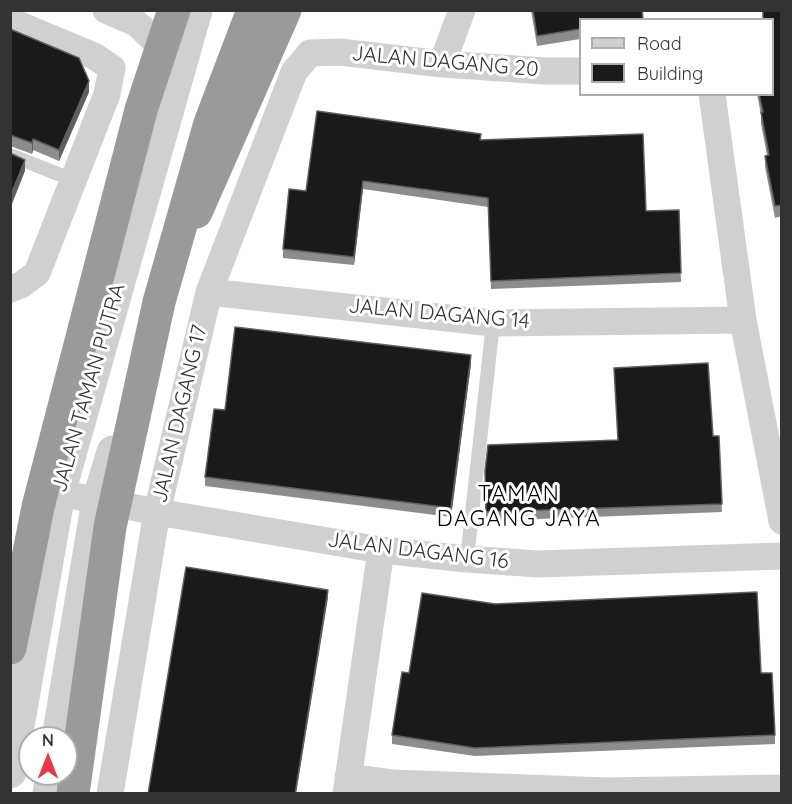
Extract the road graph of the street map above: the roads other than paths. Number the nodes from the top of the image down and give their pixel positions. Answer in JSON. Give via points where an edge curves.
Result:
{"nodes":[{"id":1,"x":106,"y":10,"type":"edge"},
{"id":2,"x":174,"y":10,"type":"edge"},
{"id":3,"x":196,"y":10,"type":"edge"},
{"id":4,"x":245,"y":10,"type":"edge"},
{"id":5,"x":253,"y":10,"type":"edge"},
{"id":6,"x":285,"y":10,"type":"edge"},
{"id":7,"x":462,"y":10,"type":"edge"},
{"id":8,"x":10,"y":21,"type":"edge"},
{"id":9,"x":136,"y":23,"type":"junction"},
{"id":10,"x":310,"y":53,"type":"joint"},
{"id":11,"x":442,"y":64,"type":"junction"},
{"id":12,"x":579,"y":71,"type":"edge"},
{"id":13,"x":176,"y":80,"type":"junction"},
{"id":14,"x":712,"y":96,"type":"edge"},
{"id":15,"x":10,"y":155,"type":"edge"},
{"id":16,"x":73,"y":180,"type":"junction"},
{"id":17,"x":10,"y":289,"type":"edge"},
{"id":18,"x":209,"y":292,"type":"junction"},
{"id":19,"x":156,"y":301,"type":"junction"},
{"id":20,"x":743,"y":320,"type":"junction"},
{"id":21,"x":493,"y":323,"type":"junction"},
{"id":22,"x":58,"y":493,"type":"junction"},
{"id":23,"x":98,"y":501,"type":"junction"},
{"id":24,"x":157,"y":512,"type":"junction"},
{"id":25,"x":782,"y":521,"type":"edge"},
{"id":26,"x":381,"y":550,"type":"junction"},
{"id":27,"x":782,"y":556,"type":"edge"},
{"id":28,"x":468,"y":559,"type":"junction"},
{"id":29,"x":10,"y":648,"type":"edge"},
{"id":30,"x":60,"y":726,"type":"edge"},
{"id":31,"x":10,"y":772,"type":"edge"},
{"id":32,"x":347,"y":785,"type":"edge"},
{"id":33,"x":782,"y":788,"type":"edge"},
{"id":34,"x":607,"y":792,"type":"edge"},
{"id":35,"x":73,"y":794,"type":"edge"},
{"id":36,"x":110,"y":794,"type":"edge"}],
"edges":[{"from":1,"to":9,"type":"street"},
{"from":2,"to":29,"type":"highway","bridge":true,"via":[[141,110],[38,507]]},
{"from":3,"to":9,"type":"street"},
{"from":3,"to":13,"type":"street","name":"JALAN TAMAN PUTRA"},
{"from":4,"to":19,"type":"street","name":"JALAN TAMAN PUTRA","via":[[207,122]]},
{"from":5,"to":35,"type":"highway","bridge":true,"via":[[210,123],[159,302],[110,527]]},
{"from":6,"to":19,"type":"highway"},
{"from":7,"to":11,"type":"street"},
{"from":8,"to":16,"type":"street","via":[[94,56],[112,68],[107,94]]},
{"from":9,"to":13,"type":"street","via":[[164,49]]},
{"from":10,"to":11,"type":"street","name":"JALAN DAGANG 20","via":[[340,52]]},
{"from":10,"to":18,"type":"street","name":"JALAN DAGANG 17","via":[[294,72]]},
{"from":11,"to":12,"type":"street","name":"JALAN DAGANG 20"},
{"from":13,"to":22,"type":"street","name":"JALAN TAMAN PUTRA"},
{"from":14,"to":20,"type":"street"},
{"from":15,"to":16,"type":"lane"},
{"from":16,"to":17,"type":"street","via":[[37,273]]},
{"from":18,"to":21,"type":"street","name":"JALAN DAGANG 14"},
{"from":18,"to":24,"type":"street","name":"JALAN DAGANG 17"},
{"from":19,"to":23,"type":"street","name":"JALAN TAMAN PUTRA"},
{"from":20,"to":21,"type":"street","name":"JALAN DAGANG 14"},
{"from":20,"to":25,"type":"street"},
{"from":21,"to":28,"type":"lane"},
{"from":22,"to":23,"type":"street","name":"JALAN DAGANG 16"},
{"from":22,"to":31,"type":"street","name":"JALAN TAMAN PUTRA"},
{"from":23,"to":24,"type":"street","name":"JALAN DAGANG 16"},
{"from":23,"to":30,"type":"street","name":"JALAN TAMAN PUTRA"},
{"from":24,"to":26,"type":"street","name":"JALAN DAGANG 16"},
{"from":24,"to":36,"type":"street","name":"JALAN DAGANG 17"},
{"from":26,"to":28,"type":"street","name":"JALAN DAGANG 16"},
{"from":26,"to":32,"type":"street"},
{"from":27,"to":28,"type":"street","name":"JALAN DAGANG 16","via":[[538,564]]},
{"from":32,"to":34,"type":"street","via":[[392,783]]},
{"from":33,"to":34,"type":"street"}]}
